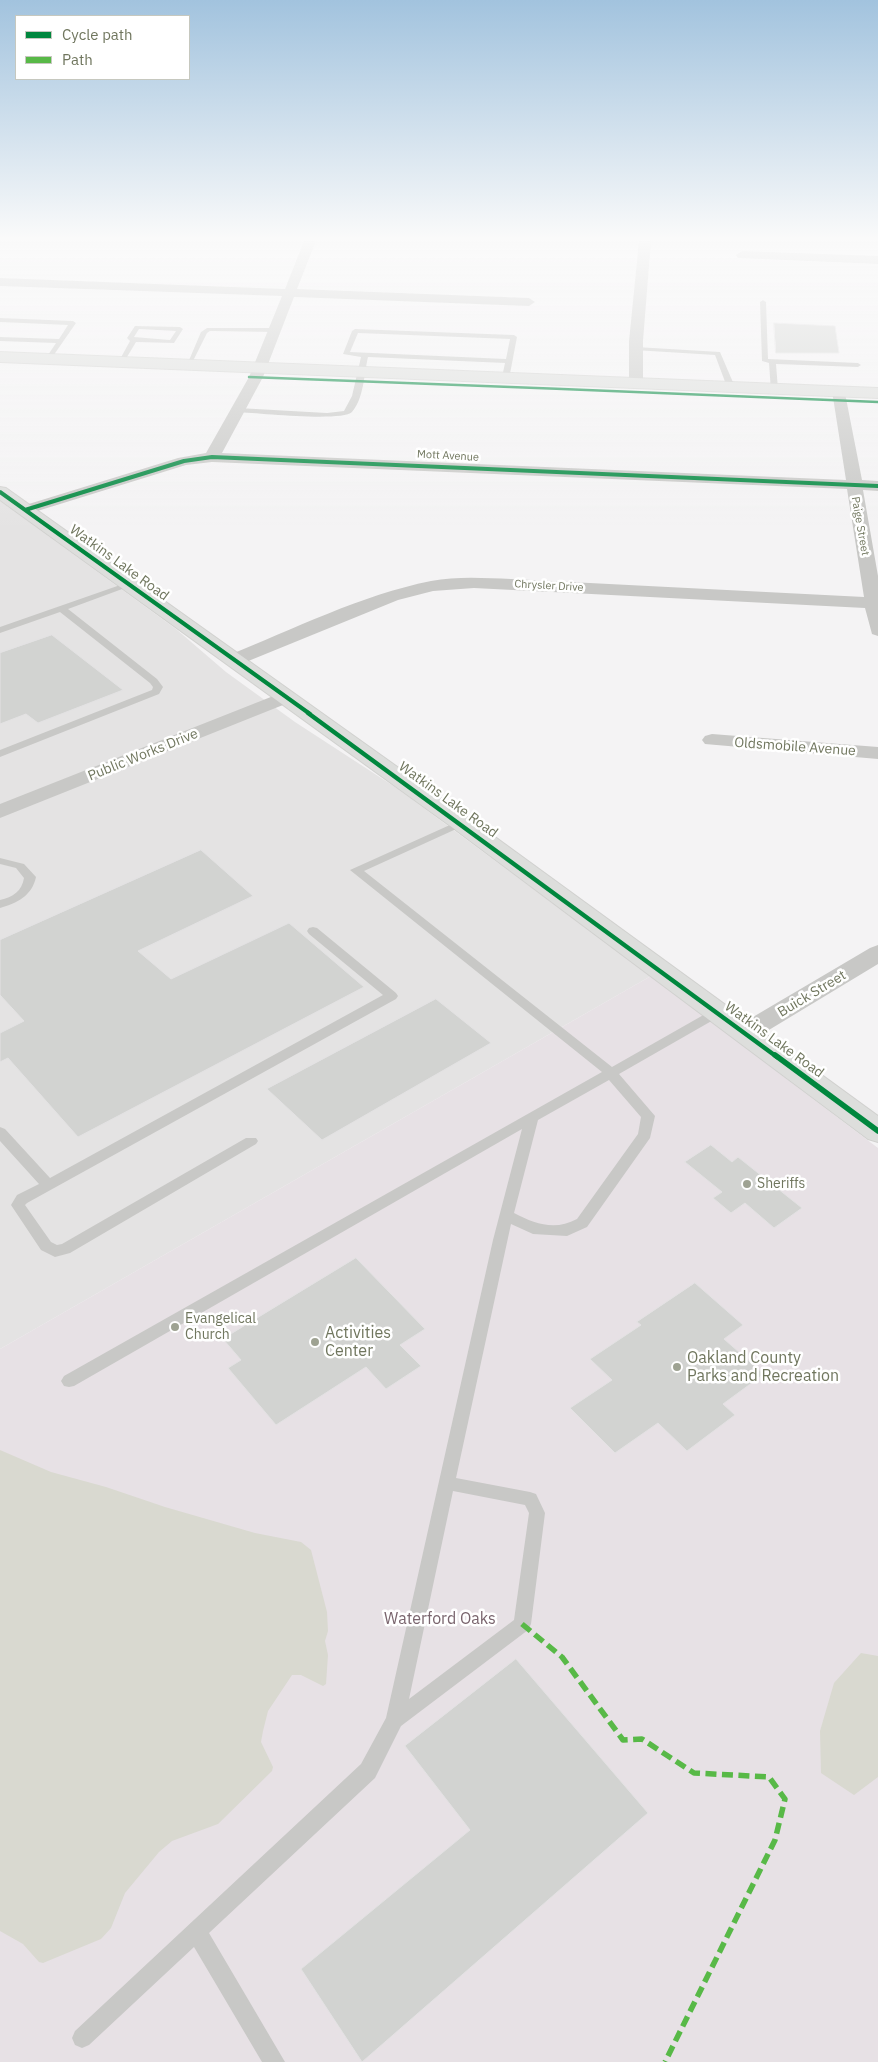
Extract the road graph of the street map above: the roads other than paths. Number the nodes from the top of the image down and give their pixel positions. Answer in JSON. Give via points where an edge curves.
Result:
{"nodes":[{"id":1,"x":63,"y":337,"type":"edge"},
{"id":2,"x":130,"y":337,"type":"edge"},
{"id":3,"x":175,"y":337,"type":"edge"},
{"id":4,"x":201,"y":337,"type":"edge"},
{"id":5,"x":271,"y":337,"type":"edge"},
{"id":6,"x":353,"y":337,"type":"edge"},
{"id":7,"x":514,"y":337,"type":"edge"},
{"id":8,"x":636,"y":337,"type":"edge"},
{"id":9,"x":764,"y":337,"type":"edge"},
{"id":10,"x":0,"y":339,"type":"edge"},
{"id":11,"x":134,"y":340,"type":"junction"},
{"id":12,"x":60,"y":341,"type":"junction"},
{"id":13,"x":636,"y":349,"type":"junction"},
{"id":14,"x":365,"y":355,"type":"junction"},
{"id":15,"x":0,"y":356,"type":"edge"},
{"id":16,"x":49,"y":358,"type":"junction"},
{"id":17,"x":122,"y":361,"type":"junction"},
{"id":18,"x":509,"y":361,"type":"junction"},
{"id":19,"x":772,"y":361,"type":"junction"},
{"id":20,"x":188,"y":364,"type":"junction"},
{"id":21,"x":858,"y":365,"type":"dead end"},
{"id":22,"x":260,"y":367,"type":"junction"},
{"id":23,"x":360,"y":371,"type":"junction"},
{"id":24,"x":506,"y":377,"type":"junction"},
{"id":25,"x":636,"y":383,"type":"junction"},
{"id":26,"x":731,"y":387,"type":"junction"},
{"id":27,"x":774,"y":389,"type":"junction"},
{"id":28,"x":839,"y":392,"type":"junction"},
{"id":29,"x":878,"y":393,"type":"edge"},
{"id":30,"x":238,"y":410,"type":"junction"},
{"id":31,"x":212,"y":457,"type":"junction"},
{"id":32,"x":853,"y":485,"type":"junction"},
{"id":33,"x":878,"y":486,"type":"edge"},
{"id":34,"x":0,"y":492,"type":"edge"},
{"id":35,"x":25,"y":510,"type":"junction"},
{"id":36,"x":129,"y":585,"type":"junction"},
{"id":37,"x":875,"y":603,"type":"edge"},
{"id":38,"x":60,"y":608,"type":"junction"},
{"id":39,"x":0,"y":630,"type":"edge"},
{"id":40,"x":878,"y":630,"type":"edge"},
{"id":41,"x":234,"y":660,"type":"junction"},
{"id":42,"x":286,"y":697,"type":"junction"},
{"id":43,"x":712,"y":740,"type":"dead end"},
{"id":44,"x":878,"y":753,"type":"edge"},
{"id":45,"x":0,"y":754,"type":"edge"},
{"id":46,"x":0,"y":812,"type":"edge"},
{"id":47,"x":461,"y":823,"type":"junction"},
{"id":48,"x":0,"y":862,"type":"edge"},
{"id":49,"x":0,"y":904,"type":"edge"},
{"id":50,"x":314,"y":931,"type":"dead end"},
{"id":51,"x":878,"y":953,"type":"edge"},
{"id":52,"x":718,"y":1012,"type":"junction"},
{"id":53,"x":745,"y":1033,"type":"junction"},
{"id":54,"x":611,"y":1073,"type":"junction"},
{"id":55,"x":532,"y":1118,"type":"junction"},
{"id":56,"x":878,"y":1131,"type":"edge"},
{"id":57,"x":0,"y":1132,"type":"edge"},
{"id":58,"x":251,"y":1141,"type":"dead end"},
{"id":59,"x":48,"y":1185,"type":"junction"},
{"id":60,"x":506,"y":1215,"type":"junction"},
{"id":61,"x":69,"y":1381,"type":"dead end"},
{"id":62,"x":447,"y":1483,"type":"junction"},
{"id":63,"x":395,"y":1720,"type":"junction"},
{"id":64,"x":196,"y":1932,"type":"junction"},
{"id":65,"x":82,"y":2038,"type":"dead end"},
{"id":66,"x":274,"y":2062,"type":"edge"}],
"edges":[{"from":1,"to":12,"type":"lane"},
{"from":2,"to":11,"type":"lane"},
{"from":3,"to":11,"type":"lane","via":[[172,342]]},
{"from":4,"to":20,"type":"lane"},
{"from":5,"to":22,"type":"street"},
{"from":6,"to":14,"type":"lane","via":[[346,354]]},
{"from":7,"to":18,"type":"lane"},
{"from":8,"to":13,"type":"street"},
{"from":9,"to":19,"type":"lane","via":[[765,361]]},
{"from":10,"to":12,"type":"lane"},
{"from":11,"to":17,"type":"lane"},
{"from":12,"to":16,"type":"lane"},
{"from":13,"to":25,"type":"street"},
{"from":13,"to":26,"type":"lane","via":[[718,353]]},
{"from":14,"to":18,"type":"lane"},
{"from":14,"to":23,"type":"lane"},
{"from":15,"to":16,"type":"street"},
{"from":16,"to":17,"type":"street"},
{"from":17,"to":20,"type":"street"},
{"from":18,"to":24,"type":"lane"},
{"from":19,"to":21,"type":"lane"},
{"from":19,"to":27,"type":"lane"},
{"from":20,"to":22,"type":"street"},
{"from":22,"to":23,"type":"street"},
{"from":22,"to":30,"type":"street"},
{"from":23,"to":24,"type":"street"},
{"from":23,"to":30,"type":"lane","via":[[353,406],[346,413],[327,415]]},
{"from":24,"to":25,"type":"street"},
{"from":25,"to":26,"type":"street"},
{"from":26,"to":27,"type":"street"},
{"from":27,"to":28,"type":"street"},
{"from":28,"to":29,"type":"street"},
{"from":28,"to":32,"type":"street","name":"Paige Street"},
{"from":30,"to":31,"type":"street"},
{"from":31,"to":32,"type":"street","name":"Mott Avenue"},
{"from":31,"to":35,"type":"street","name":"Mott Avenue","via":[[184,461]]},
{"from":32,"to":33,"type":"street","name":"Mott Avenue"},
{"from":32,"to":37,"type":"street","name":"Paige Street"},
{"from":34,"to":35,"type":"street","name":"Watkins Lake Road"},
{"from":35,"to":36,"type":"street","name":"Watkins Lake Road"},
{"from":36,"to":38,"type":"lane"},
{"from":36,"to":41,"type":"street","name":"Watkins Lake Road"},
{"from":37,"to":40,"type":"street","name":"Paige Street"},
{"from":37,"to":41,"type":"street","name":"Chrysler Drive","via":[[483,583],[433,586],[392,596]]},
{"from":38,"to":39,"type":"lane"},
{"from":38,"to":45,"type":"lane","via":[[158,687],[156,692]]},
{"from":41,"to":42,"type":"street","name":"Watkins Lake Road"},
{"from":42,"to":46,"type":"street","name":"Public Works Drive"},
{"from":42,"to":47,"type":"street","name":"Watkins Lake Road"},
{"from":43,"to":44,"type":"street","name":"Oldsmobile Avenue"},
{"from":47,"to":52,"type":"street","name":"Watkins Lake Road"},
{"from":47,"to":54,"type":"lane","via":[[356,870]]},
{"from":48,"to":49,"type":"lane","via":[[20,866],[30,877],[25,892]]},
{"from":50,"to":59,"type":"lane","via":[[392,996]]},
{"from":51,"to":53,"type":"street","name":"Buick Street"},
{"from":52,"to":53,"type":"street","name":"Watkins Lake Road"},
{"from":52,"to":54,"type":"lane"},
{"from":53,"to":56,"type":"street","name":"Watkins Lake Road"},
{"from":54,"to":55,"type":"lane"},
{"from":54,"to":60,"type":"lane","via":[[648,1116],[645,1135],[582,1222],[567,1232],[533,1229]]},
{"from":55,"to":60,"type":"lane"},
{"from":55,"to":61,"type":"lane"},
{"from":57,"to":59,"type":"lane"},
{"from":58,"to":59,"type":"lane","via":[[65,1249],[56,1251],[46,1246],[18,1206],[22,1199]]},
{"from":60,"to":62,"type":"lane"},
{"from":62,"to":63,"type":"lane"},
{"from":62,"to":63,"type":"lane","via":[[530,1499],[537,1513],[522,1624]]},
{"from":63,"to":64,"type":"lane","via":[[368,1771]]},
{"from":64,"to":65,"type":"lane"},
{"from":64,"to":66,"type":"lane"}]}
